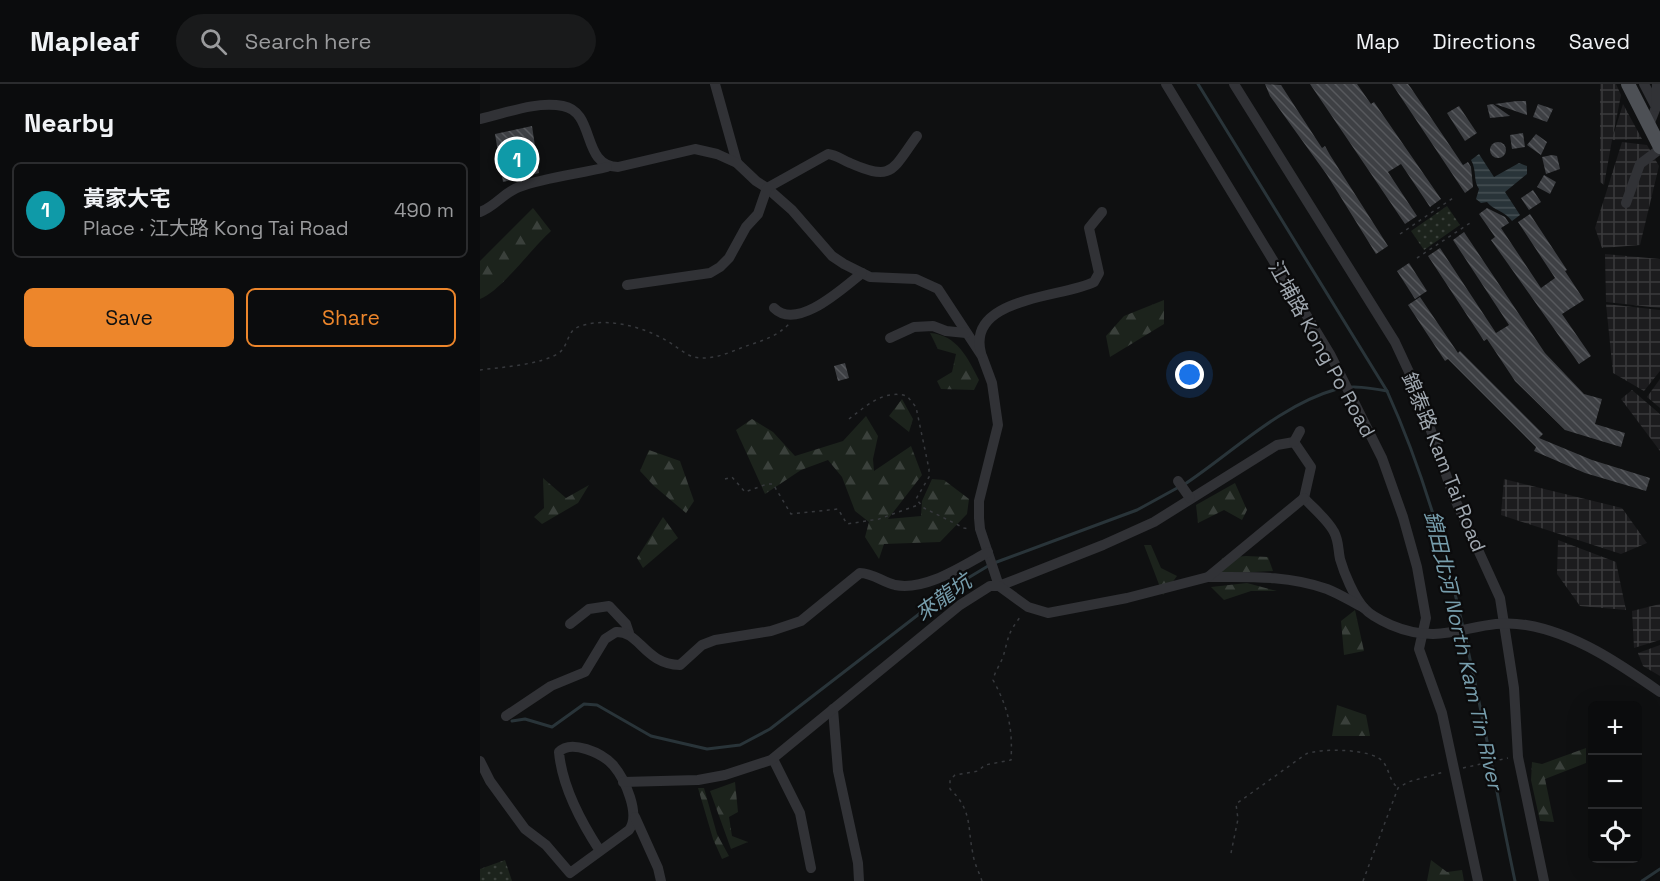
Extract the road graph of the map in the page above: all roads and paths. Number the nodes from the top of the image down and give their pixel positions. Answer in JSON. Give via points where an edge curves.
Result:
{"nodes":[{"id":1,"x":715,"y":84,"type":"edge"},
{"id":2,"x":1166,"y":84,"type":"edge"},
{"id":3,"x":1234,"y":84,"type":"edge"},
{"id":4,"x":1628,"y":84,"type":"edge"},
{"id":5,"x":1644,"y":84,"type":"edge"},
{"id":6,"x":1658,"y":84,"type":"edge"},
{"id":7,"x":1656,"y":107,"type":"junction"},
{"id":8,"x":480,"y":119,"type":"edge"},
{"id":9,"x":1649,"y":125,"type":"junction"},
{"id":10,"x":917,"y":136,"type":"dead end"},
{"id":11,"x":1660,"y":148,"type":"edge"},
{"id":12,"x":738,"y":163,"type":"junction"},
{"id":13,"x":607,"y":167,"type":"junction"},
{"id":14,"x":767,"y":188,"type":"junction"},
{"id":15,"x":1453,"y":198,"type":"dead end"},
{"id":16,"x":1626,"y":203,"type":"dead end"},
{"id":17,"x":480,"y":212,"type":"edge"},
{"id":18,"x":1102,"y":212,"type":"dead end"},
{"id":19,"x":1470,"y":223,"type":"dead end"},
{"id":20,"x":1401,"y":234,"type":"dead end"},
{"id":21,"x":1417,"y":258,"type":"dead end"},
{"id":22,"x":862,"y":273,"type":"junction"},
{"id":23,"x":627,"y":285,"type":"dead end"},
{"id":24,"x":774,"y":308,"type":"dead end"},
{"id":25,"x":796,"y":316,"type":"junction"},
{"id":26,"x":966,"y":333,"type":"junction"},
{"id":27,"x":890,"y":338,"type":"dead end"},
{"id":28,"x":982,"y":357,"type":"junction"},
{"id":29,"x":480,"y":370,"type":"edge"},
{"id":30,"x":849,"y":419,"type":"dead end"},
{"id":31,"x":1300,"y":431,"type":"dead end"},
{"id":32,"x":1294,"y":442,"type":"junction"},
{"id":33,"x":725,"y":479,"type":"dead end"},
{"id":34,"x":1179,"y":481,"type":"dead end"},
{"id":35,"x":1190,"y":498,"type":"junction"},
{"id":36,"x":1304,"y":498,"type":"junction"},
{"id":37,"x":919,"y":505,"type":"junction"},
{"id":38,"x":980,"y":529,"type":"junction"},
{"id":39,"x":988,"y":555,"type":"junction"},
{"id":40,"x":1208,"y":577,"type":"junction"},
{"id":41,"x":998,"y":581,"type":"junction"},
{"id":42,"x":1028,"y":607,"type":"junction"},
{"id":43,"x":1364,"y":608,"type":"junction"},
{"id":44,"x":570,"y":624,"type":"dead end"},
{"id":45,"x":1506,"y":624,"type":"junction"},
{"id":46,"x":629,"y":633,"type":"junction"},
{"id":47,"x":1421,"y":635,"type":"junction"},
{"id":48,"x":1660,"y":692,"type":"edge"},
{"id":49,"x":833,"y":709,"type":"junction"},
{"id":50,"x":506,"y":716,"type":"dead end"},
{"id":51,"x":1511,"y":758,"type":"dead end"},
{"id":52,"x":773,"y":759,"type":"junction"},
{"id":53,"x":480,"y":761,"type":"edge"},
{"id":54,"x":1476,"y":765,"type":"dead end"},
{"id":55,"x":1454,"y":770,"type":"junction"},
{"id":56,"x":623,"y":782,"type":"junction"},
{"id":57,"x":1398,"y":788,"type":"junction"},
{"id":58,"x":635,"y":816,"type":"junction"},
{"id":59,"x":600,"y":851,"type":"junction"},
{"id":60,"x":1231,"y":853,"type":"dead end"},
{"id":61,"x":811,"y":868,"type":"dead end"},
{"id":62,"x":661,"y":881,"type":"edge"},
{"id":63,"x":860,"y":881,"type":"edge"},
{"id":64,"x":982,"y":881,"type":"edge"},
{"id":65,"x":1363,"y":881,"type":"edge"},
{"id":66,"x":1478,"y":881,"type":"edge"},
{"id":67,"x":1544,"y":881,"type":"edge"}],
"edges":[{"from":1,"to":12,"type":"street"},
{"from":2,"to":47,"type":"street","name":"江埔路 Kong Po Road","via":[[1342,376],[1382,458],[1408,531],[1424,601],[1426,618]]},
{"from":3,"to":45,"type":"street","name":"錦泰路 Kam Tai Road","via":[[1395,342],[1416,387],[1453,495],[1500,598]]},
{"from":4,"to":9,"type":"main road"},
{"from":5,"to":7,"type":"street"},
{"from":6,"to":7,"type":"street"},
{"from":7,"to":9,"type":"street"},
{"from":8,"to":13,"type":"street","via":[[539,104],[566,106],[581,119],[596,158]]},
{"from":9,"to":11,"type":"main road"},
{"from":10,"to":14,"type":"street","via":[[887,172],[878,174],[828,154]]},
{"from":11,"to":16,"type":"street","via":[[1641,164]]},
{"from":12,"to":13,"type":"street","via":[[695,149],[618,168]]},
{"from":12,"to":14,"type":"street"},
{"from":13,"to":17,"type":"street","via":[[520,187]]},
{"from":14,"to":22,"type":"street","via":[[832,256]]},
{"from":14,"to":23,"type":"street","via":[[758,214],[720,267],[710,273]]},
{"from":15,"to":20,"type":"path"},
{"from":18,"to":28,"type":"street","via":[[1089,228],[1099,273],[1094,282],[1021,303],[987,321],[980,333]]},
{"from":19,"to":21,"type":"path"},
{"from":22,"to":25,"type":"street","via":[[840,291]]},
{"from":22,"to":26,"type":"street","via":[[929,283],[946,298]]},
{"from":24,"to":25,"type":"street","via":[[787,317]]},
{"from":25,"to":29,"type":"path","via":[[779,334],[720,356],[687,355],[665,339],[603,322],[574,329],[561,351],[553,355]]},
{"from":26,"to":27,"type":"street","via":[[946,332],[933,326],[914,327]]},
{"from":26,"to":28,"type":"street"},
{"from":28,"to":38,"type":"street","via":[[992,382],[998,425],[979,501]]},
{"from":30,"to":37,"type":"path","via":[[890,394],[906,396],[916,407],[929,469],[929,477],[916,495]]},
{"from":31,"to":32,"type":"street"},
{"from":32,"to":35,"type":"street","via":[[1277,445]]},
{"from":32,"to":36,"type":"street","via":[[1311,467]]},
{"from":33,"to":37,"type":"path","via":[[732,477],[745,492],[773,484],[791,514],[838,509],[847,524],[879,519]]},
{"from":34,"to":35,"type":"street"},
{"from":35,"to":41,"type":"street","via":[[1154,522],[1115,540]]},
{"from":36,"to":40,"type":"street"},
{"from":36,"to":43,"type":"street","via":[[1334,531],[1341,560]]},
{"from":37,"to":38,"type":"path","via":[[964,528]]},
{"from":38,"to":39,"type":"street"},
{"from":39,"to":41,"type":"street"},
{"from":39,"to":46,"type":"street","via":[[918,584],[896,585],[860,573],[801,621],[771,631],[715,640],[702,645],[680,665],[665,664],[651,657]]},
{"from":40,"to":42,"type":"street","via":[[1048,613]]},
{"from":40,"to":43,"type":"street","via":[[1304,582]]},
{"from":41,"to":42,"type":"street"},
{"from":41,"to":49,"type":"street","via":[[960,605]]},
{"from":42,"to":64,"type":"path","via":[[1007,634],[993,680],[1006,703],[1012,735],[1011,760],[985,765],[950,780],[950,789],[970,820],[972,853]]},
{"from":43,"to":47,"type":"street","via":[[1380,620]]},
{"from":44,"to":46,"type":"street","via":[[589,609],[609,606]]},
{"from":45,"to":47,"type":"street","via":[[1437,636]]},
{"from":45,"to":48,"type":"street","via":[[1526,625],[1596,651]]},
{"from":45,"to":67,"type":"street","name":"錦泰路 Kam Tai Road","via":[[1518,757]]},
{"from":46,"to":50,"type":"street","via":[[609,634],[585,672],[551,686]]},
{"from":47,"to":55,"type":"street","name":"江埔路 Kong Po Road","via":[[1419,649],[1440,706]]},
{"from":49,"to":52,"type":"street"},
{"from":49,"to":63,"type":"street","via":[[838,771]]},
{"from":51,"to":54,"type":"path"},
{"from":52,"to":56,"type":"street","via":[[698,780]]},
{"from":52,"to":61,"type":"street","via":[[800,813]]},
{"from":53,"to":59,"type":"street","via":[[525,829],[546,845],[570,873]]},
{"from":55,"to":57,"type":"path"},
{"from":55,"to":66,"type":"street","name":"江埔路 Kong Po Road"},
{"from":56,"to":58,"type":"street"},
{"from":56,"to":59,"type":"street","via":[[612,764],[589,751],[571,745],[559,752],[577,810]]},
{"from":57,"to":60,"type":"path","via":[[1384,762],[1371,754],[1352,750],[1306,754],[1236,804],[1238,819]]},
{"from":57,"to":65,"type":"path"},
{"from":58,"to":59,"type":"street","via":[[629,830]]},
{"from":58,"to":62,"type":"street"}]}
